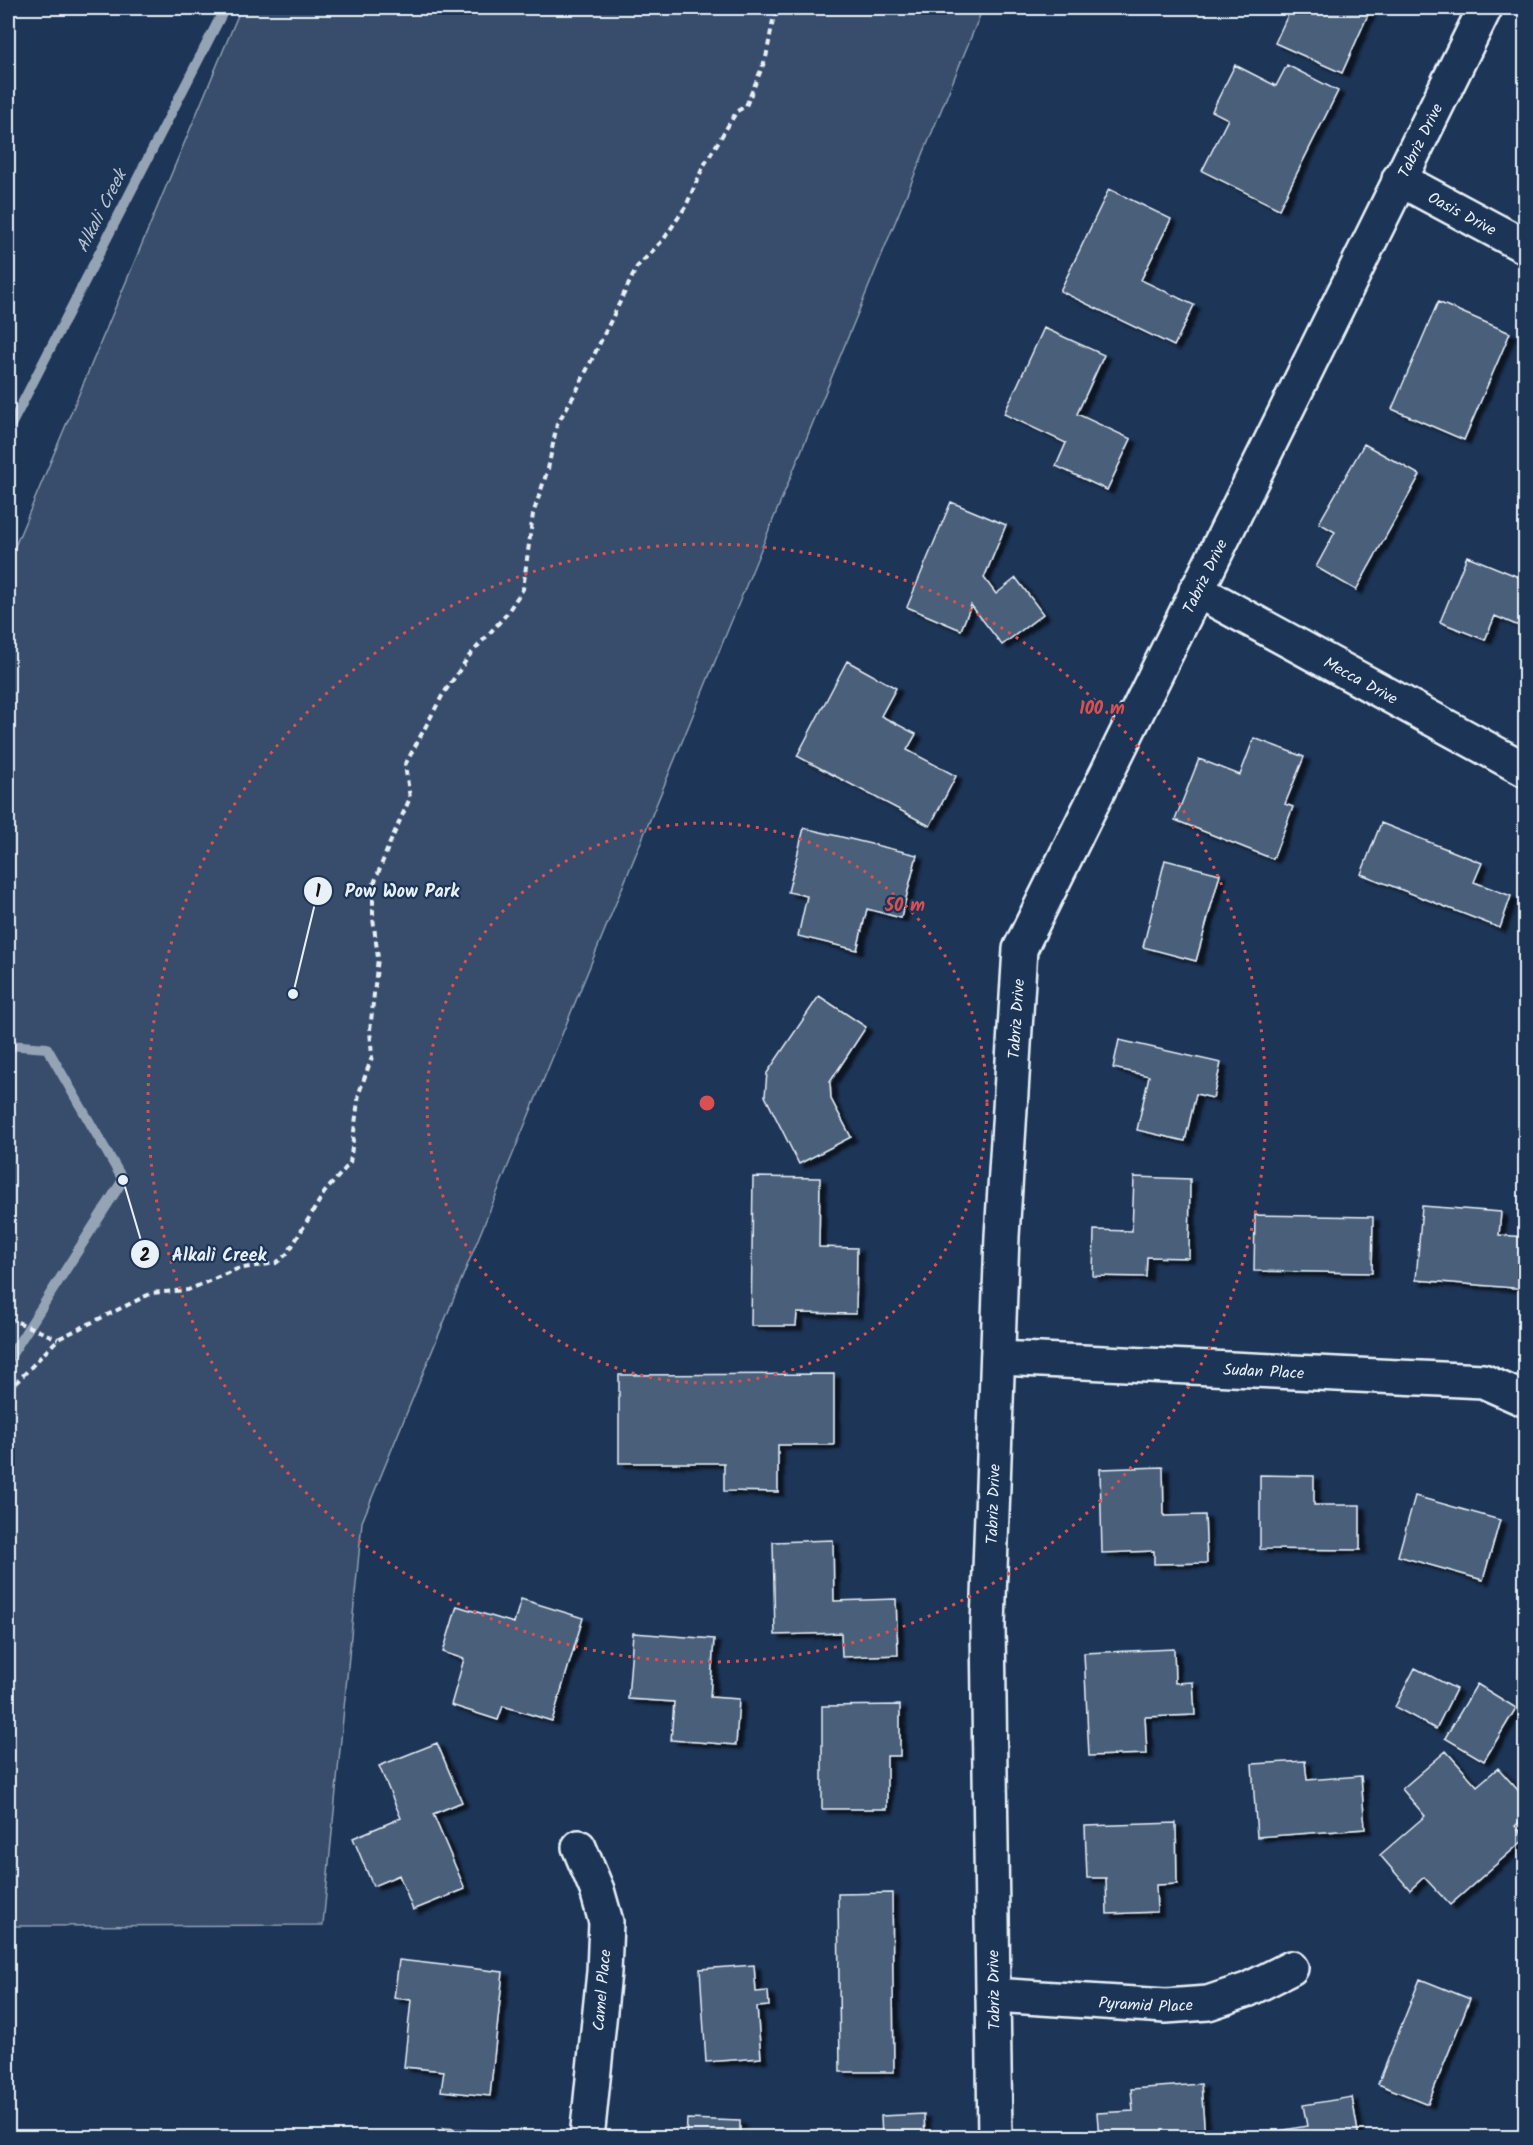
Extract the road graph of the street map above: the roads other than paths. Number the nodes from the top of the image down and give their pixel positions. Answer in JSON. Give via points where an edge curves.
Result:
{"nodes":[{"id":1,"x":1485,"y":8,"type":"edge"},
{"id":2,"x":1399,"y":179,"type":"junction"},
{"id":3,"x":1526,"y":247,"type":"edge"},
{"id":4,"x":1196,"y":591,"type":"junction"},
{"id":5,"x":1526,"y":770,"type":"edge"},
{"id":6,"x":998,"y":1358,"type":"junction"},
{"id":7,"x":1526,"y":1400,"type":"edge"},
{"id":8,"x":579,"y":1847,"type":"dead end"},
{"id":9,"x":1291,"y":1968,"type":"dead end"},
{"id":10,"x":993,"y":1995,"type":"junction"},
{"id":11,"x":587,"y":2138,"type":"edge"},
{"id":12,"x":995,"y":2138,"type":"edge"}],
"edges":[{"from":1,"to":2,"type":"street","name":"Tabriz Drive"},
{"from":2,"to":3,"type":"street","name":"Oasis Drive"},
{"from":2,"to":4,"type":"street","name":"Tabriz Drive"},
{"from":4,"to":5,"type":"street","name":"Mecca Drive"},
{"from":4,"to":6,"type":"street","name":"Tabriz Drive","via":[[1020,949]]},
{"from":6,"to":7,"type":"street","name":"Sudan Place","via":[[1483,1381]]},
{"from":6,"to":10,"type":"street","name":"Tabriz Drive","via":[[988,1625]]},
{"from":8,"to":11,"type":"street","name":"Camel Place","via":[[606,1922]]},
{"from":9,"to":10,"type":"street","name":"Pyramid Place","via":[[1247,1990],[1208,2003],[1176,2006]]},
{"from":10,"to":12,"type":"street","name":"Tabriz Drive"}]}
